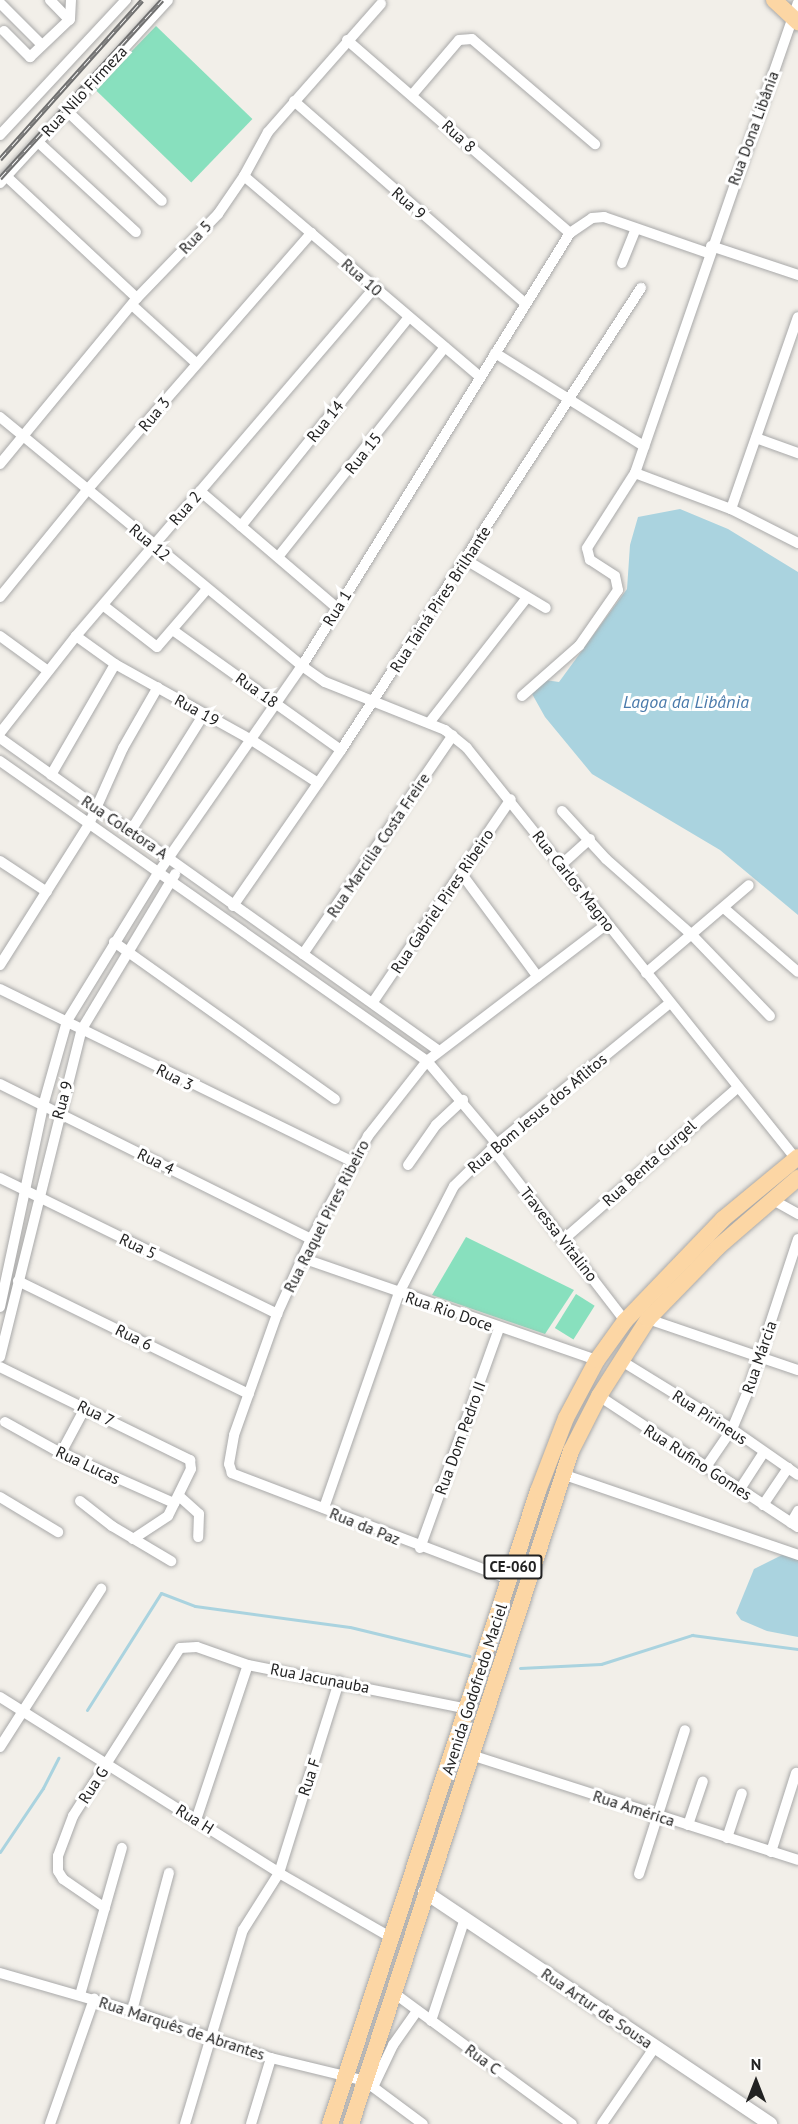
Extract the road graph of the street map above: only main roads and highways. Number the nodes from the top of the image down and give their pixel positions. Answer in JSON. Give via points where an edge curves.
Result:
{"nodes":[{"id":1,"x":774,"y":0,"type":"edge"},
{"id":2,"x":796,"y":14,"type":"edge"},
{"id":3,"x":797,"y":1158,"type":"edge"},
{"id":4,"x":798,"y":1178,"type":"edge"},
{"id":5,"x":330,"y":2124,"type":"edge"},
{"id":6,"x":351,"y":2124,"type":"edge"}],
"edges":[{"from":1,"to":2,"type":"main road"},
{"from":3,"to":5,"type":"main road","name":"Avenida Godofredo Maciel","number":"CE-060","via":[[723,1219],[625,1320],[597,1360],[551,1454]]},
{"from":4,"to":6,"type":"main road","name":"Avenida Godofredo Maciel","number":"CE-060","via":[[718,1247],[648,1319],[599,1396],[562,1474],[425,1892],[369,2084]]}]}
